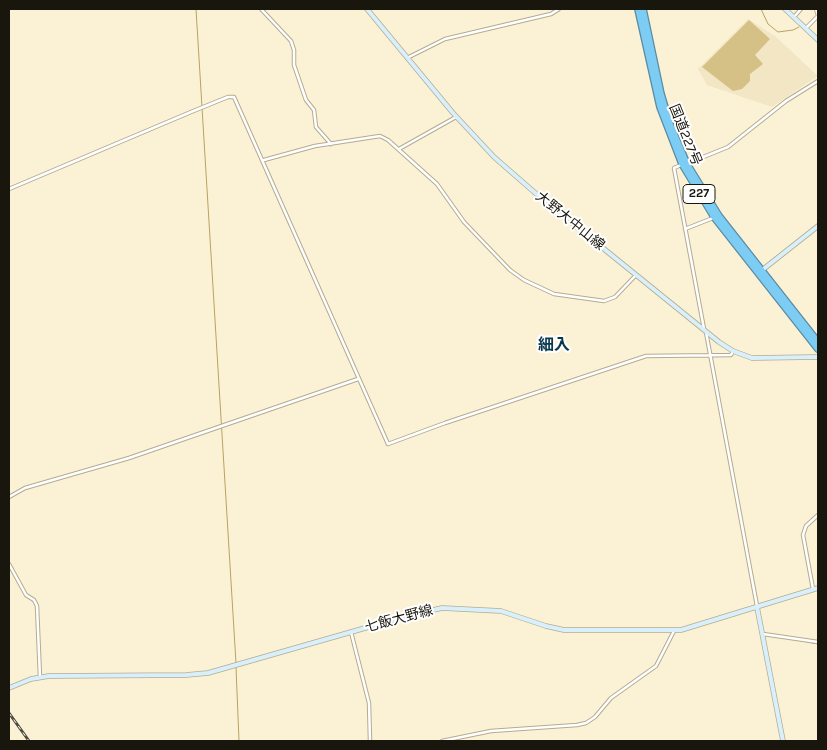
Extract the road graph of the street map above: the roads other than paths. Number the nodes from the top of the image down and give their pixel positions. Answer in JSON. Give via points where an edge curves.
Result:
{"nodes":[{"id":1,"x":261,"y":9,"type":"edge"},
{"id":2,"x":367,"y":9,"type":"edge"},
{"id":3,"x":559,"y":9,"type":"edge"},
{"id":4,"x":638,"y":9,"type":"edge"},
{"id":5,"x":643,"y":9,"type":"edge"},
{"id":6,"x":785,"y":9,"type":"edge"},
{"id":7,"x":801,"y":9,"type":"edge"},
{"id":8,"x":816,"y":9,"type":"edge"},
{"id":9,"x":818,"y":15,"type":"edge"},
{"id":10,"x":794,"y":17,"type":"junction"},
{"id":11,"x":806,"y":28,"type":"junction"},
{"id":12,"x":818,"y":40,"type":"edge"},
{"id":13,"x":407,"y":58,"type":"junction"},
{"id":14,"x":818,"y":81,"type":"edge"},
{"id":15,"x":456,"y":117,"type":"junction"},
{"id":16,"x":331,"y":144,"type":"junction"},
{"id":17,"x":399,"y":149,"type":"junction"},
{"id":18,"x":264,"y":160,"type":"junction"},
{"id":19,"x":685,"y":164,"type":"junction"},
{"id":20,"x":9,"y":189,"type":"edge"},
{"id":21,"x":716,"y":216,"type":"junction"},
{"id":22,"x":818,"y":226,"type":"edge"},
{"id":23,"x":685,"y":229,"type":"junction"},
{"id":24,"x":760,"y":272,"type":"junction"},
{"id":25,"x":636,"y":275,"type":"junction"},
{"id":26,"x":705,"y":331,"type":"junction"},
{"id":27,"x":818,"y":342,"type":"edge"},
{"id":28,"x":818,"y":349,"type":"edge"},
{"id":29,"x":733,"y":351,"type":"junction"},
{"id":30,"x":710,"y":354,"type":"junction"},
{"id":31,"x":818,"y":358,"type":"edge"},
{"id":32,"x":358,"y":379,"type":"junction"},
{"id":33,"x":9,"y":496,"type":"edge"},
{"id":34,"x":818,"y":515,"type":"edge"},
{"id":35,"x":9,"y":564,"type":"edge"},
{"id":36,"x":818,"y":588,"type":"edge"},
{"id":37,"x":813,"y":589,"type":"junction"},
{"id":38,"x":757,"y":607,"type":"junction"},
{"id":39,"x":674,"y":631,"type":"junction"},
{"id":40,"x":351,"y":632,"type":"junction"},
{"id":41,"x":763,"y":634,"type":"junction"},
{"id":42,"x":818,"y":642,"type":"edge"},
{"id":43,"x":40,"y":677,"type":"junction"},
{"id":44,"x":9,"y":688,"type":"edge"},
{"id":45,"x":370,"y":741,"type":"edge"},
{"id":46,"x":442,"y":741,"type":"edge"},
{"id":47,"x":783,"y":741,"type":"edge"}],
"edges":[{"from":1,"to":16,"type":"street","via":[[291,41],[294,65],[306,100],[314,110],[316,127]]},
{"from":2,"to":13,"type":"main road","name":"大野大中山線"},
{"from":3,"to":13,"type":"street","via":[[551,14],[445,39]]},
{"from":4,"to":19,"type":"highway","name":"国道227号","number":"227","via":[[660,107]]},
{"from":5,"to":19,"type":"highway","name":"国道227号","number":"227","via":[[661,94]]},
{"from":6,"to":10,"type":"main road"},
{"from":7,"to":10,"type":"street"},
{"from":8,"to":9,"type":"street"},
{"from":9,"to":11,"type":"street"},
{"from":10,"to":11,"type":"main road"},
{"from":11,"to":12,"type":"main road"},
{"from":13,"to":15,"type":"main road","name":"大野大中山線"},
{"from":14,"to":19,"type":"street","via":[[786,101],[728,147]]},
{"from":15,"to":17,"type":"street"},
{"from":15,"to":25,"type":"main road","name":"大野大中山線","via":[[513,174]]},
{"from":16,"to":17,"type":"street","via":[[376,136]]},
{"from":16,"to":18,"type":"street"},
{"from":17,"to":25,"type":"street","via":[[437,184],[464,222],[510,270],[524,280],[554,294],[604,300],[615,297]]},
{"from":18,"to":20,"type":"street","via":[[234,97]]},
{"from":18,"to":32,"type":"street","via":[[263,165]]},
{"from":19,"to":21,"type":"highway","name":"国道227号","number":"227"},
{"from":19,"to":23,"type":"street","via":[[674,168]]},
{"from":21,"to":23,"type":"street"},
{"from":21,"to":24,"type":"highway","name":"国道227号","number":"227"},
{"from":22,"to":24,"type":"main road"},
{"from":23,"to":26,"type":"street"},
{"from":24,"to":27,"type":"highway","name":"国道227号","number":"227"},
{"from":24,"to":28,"type":"highway","name":"国道227号","number":"227"},
{"from":25,"to":26,"type":"main road","name":"大野大中山線"},
{"from":26,"to":29,"type":"main road","name":"大野大中山線"},
{"from":26,"to":30,"type":"street"},
{"from":29,"to":30,"type":"street","via":[[731,355]]},
{"from":29,"to":31,"type":"main road","name":"大野大中山線","via":[[759,359]]},
{"from":30,"to":32,"type":"street","via":[[646,356],[388,444]]},
{"from":30,"to":38,"type":"street"},
{"from":32,"to":33,"type":"street"},
{"from":34,"to":37,"type":"street","via":[[806,526],[803,535]]},
{"from":35,"to":43,"type":"street","via":[[26,595],[37,606]]},
{"from":36,"to":37,"type":"main road","name":"七飯大野線"},
{"from":37,"to":38,"type":"main road","name":"七飯大野線"},
{"from":38,"to":39,"type":"main road","name":"七飯大野線"},
{"from":38,"to":41,"type":"main road"},
{"from":39,"to":40,"type":"main road","name":"七飯大野線","via":[[564,630],[501,611],[442,608]]},
{"from":39,"to":46,"type":"street","via":[[656,666],[611,698],[586,723],[491,731]]},
{"from":40,"to":43,"type":"main road","name":"七飯大野線","via":[[186,676]]},
{"from":40,"to":45,"type":"street","via":[[370,708]]},
{"from":41,"to":42,"type":"street"},
{"from":41,"to":47,"type":"main road"},
{"from":43,"to":44,"type":"main road","name":"七飯大野線"}]}
